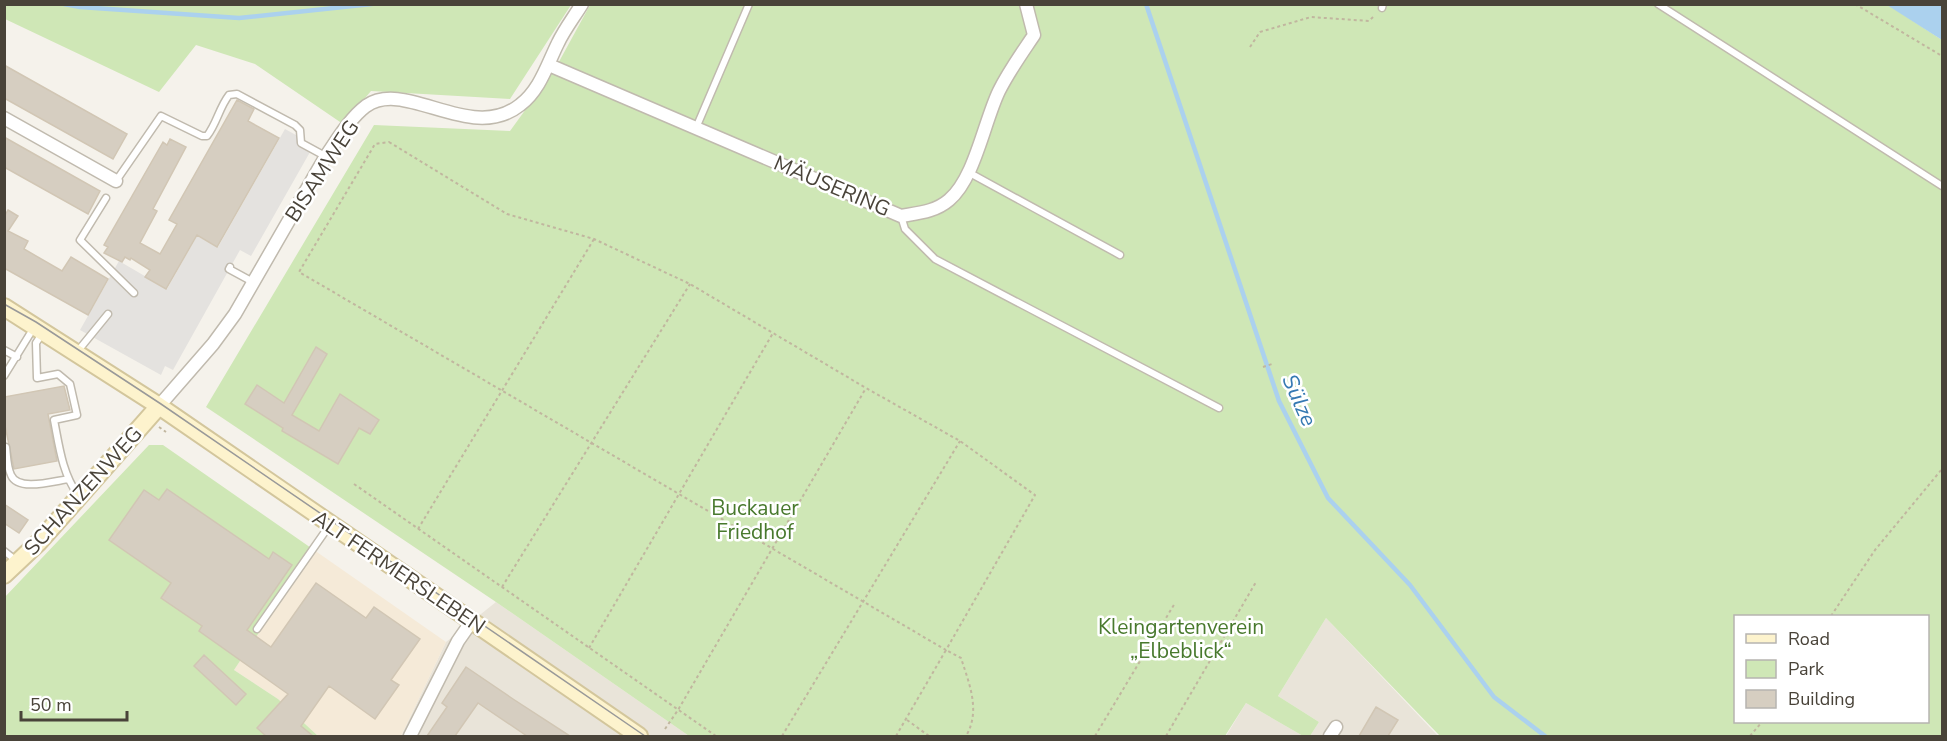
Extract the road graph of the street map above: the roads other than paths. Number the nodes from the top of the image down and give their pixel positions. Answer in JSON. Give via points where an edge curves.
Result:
{"nodes":[{"id":1,"x":582,"y":4,"type":"edge"},
{"id":2,"x":749,"y":4,"type":"edge"},
{"id":3,"x":1026,"y":4,"type":"edge"},
{"id":4,"x":1658,"y":4,"type":"edge"},
{"id":5,"x":549,"y":65,"type":"junction"},
{"id":6,"x":4,"y":118,"type":"edge"},
{"id":7,"x":696,"y":128,"type":"junction"},
{"id":8,"x":326,"y":156,"type":"junction"},
{"id":9,"x":968,"y":172,"type":"junction"},
{"id":10,"x":116,"y":181,"type":"joint"},
{"id":11,"x":1942,"y":186,"type":"edge"},
{"id":12,"x":106,"y":198,"type":"dead end"},
{"id":13,"x":901,"y":216,"type":"junction"},
{"id":14,"x":1120,"y":255,"type":"dead end"},
{"id":15,"x":230,"y":267,"type":"dead end"},
{"id":16,"x":253,"y":282,"type":"junction"},
{"id":17,"x":135,"y":293,"type":"dead end"},
{"id":18,"x":4,"y":308,"type":"edge"},
{"id":19,"x":108,"y":314,"type":"dead end"},
{"id":20,"x":39,"y":328,"type":"junction"},
{"id":21,"x":4,"y":351,"type":"edge"},
{"id":22,"x":77,"y":352,"type":"junction"},
{"id":23,"x":17,"y":357,"type":"junction"},
{"id":24,"x":4,"y":376,"type":"edge"},
{"id":25,"x":159,"y":406,"type":"junction"},
{"id":26,"x":1219,"y":408,"type":"dead end"},
{"id":27,"x":6,"y":447,"type":"edge"},
{"id":28,"x":69,"y":479,"type":"junction"},
{"id":29,"x":80,"y":496,"type":"junction"},
{"id":30,"x":330,"y":525,"type":"junction"},
{"id":31,"x":4,"y":551,"type":"edge"},
{"id":32,"x":19,"y":563,"type":"junction"},
{"id":33,"x":4,"y":575,"type":"edge"},
{"id":34,"x":472,"y":621,"type":"junction"},
{"id":35,"x":258,"y":629,"type":"dead end"},
{"id":36,"x":410,"y":736,"type":"edge"},
{"id":37,"x":639,"y":736,"type":"edge"}],
"edges":[{"from":1,"to":5,"type":"street","name":"BISAMWEG","via":[[558,42]]},
{"from":2,"to":7,"type":"lane"},
{"from":3,"to":9,"type":"street","name":"MÄUSERING","via":[[1034,35],[999,91]]},
{"from":4,"to":11,"type":"lane"},
{"from":5,"to":7,"type":"street","name":"MÄUSERING"},
{"from":5,"to":8,"type":"street","name":"BISAMWEG","via":[[521,105],[492,117],[472,118],[406,101],[376,102],[359,113]]},
{"from":6,"to":10,"type":"street"},
{"from":7,"to":13,"type":"street","name":"MÄUSERING"},
{"from":8,"to":10,"type":"lane","via":[[301,143],[295,124],[237,94],[228,95],[207,136],[161,117]]},
{"from":8,"to":16,"type":"street","name":"BISAMWEG"},
{"from":9,"to":13,"type":"street","name":"MÄUSERING","via":[[959,190],[940,207]]},
{"from":9,"to":14,"type":"lane"},
{"from":12,"to":17,"type":"lane","via":[[80,240]]},
{"from":13,"to":26,"type":"lane","via":[[905,229],[935,259]]},
{"from":15,"to":16,"type":"lane"},
{"from":16,"to":25,"type":"street","name":"BISAMWEG","via":[[224,330]]},
{"from":18,"to":20,"type":"main road","name":"ALT FERMERSLEBEN"},
{"from":19,"to":22,"type":"lane"},
{"from":20,"to":22,"type":"main road","name":"ALT FERMERSLEBEN"},
{"from":20,"to":23,"type":"lane"},
{"from":20,"to":28,"type":"lane","via":[[37,378],[58,374],[70,384],[77,415],[54,420]]},
{"from":21,"to":23,"type":"lane"},
{"from":22,"to":25,"type":"main road","name":"ALT FERMERSLEBEN"},
{"from":23,"to":24,"type":"lane"},
{"from":25,"to":29,"type":"main road","name":"SCHANZENWEG"},
{"from":25,"to":30,"type":"main road","name":"ALT FERMERSLEBEN"},
{"from":27,"to":28,"type":"lane","via":[[11,476],[17,483]]},
{"from":28,"to":29,"type":"lane"},
{"from":29,"to":32,"type":"main road","name":"SCHANZENWEG"},
{"from":30,"to":34,"type":"main road","name":"ALT FERMERSLEBEN"},
{"from":30,"to":35,"type":"lane"},
{"from":31,"to":32,"type":"lane"},
{"from":32,"to":33,"type":"main road","name":"SCHANZENWEG"},
{"from":34,"to":36,"type":"street"},
{"from":34,"to":37,"type":"main road","name":"ALT FERMERSLEBEN"}]}
